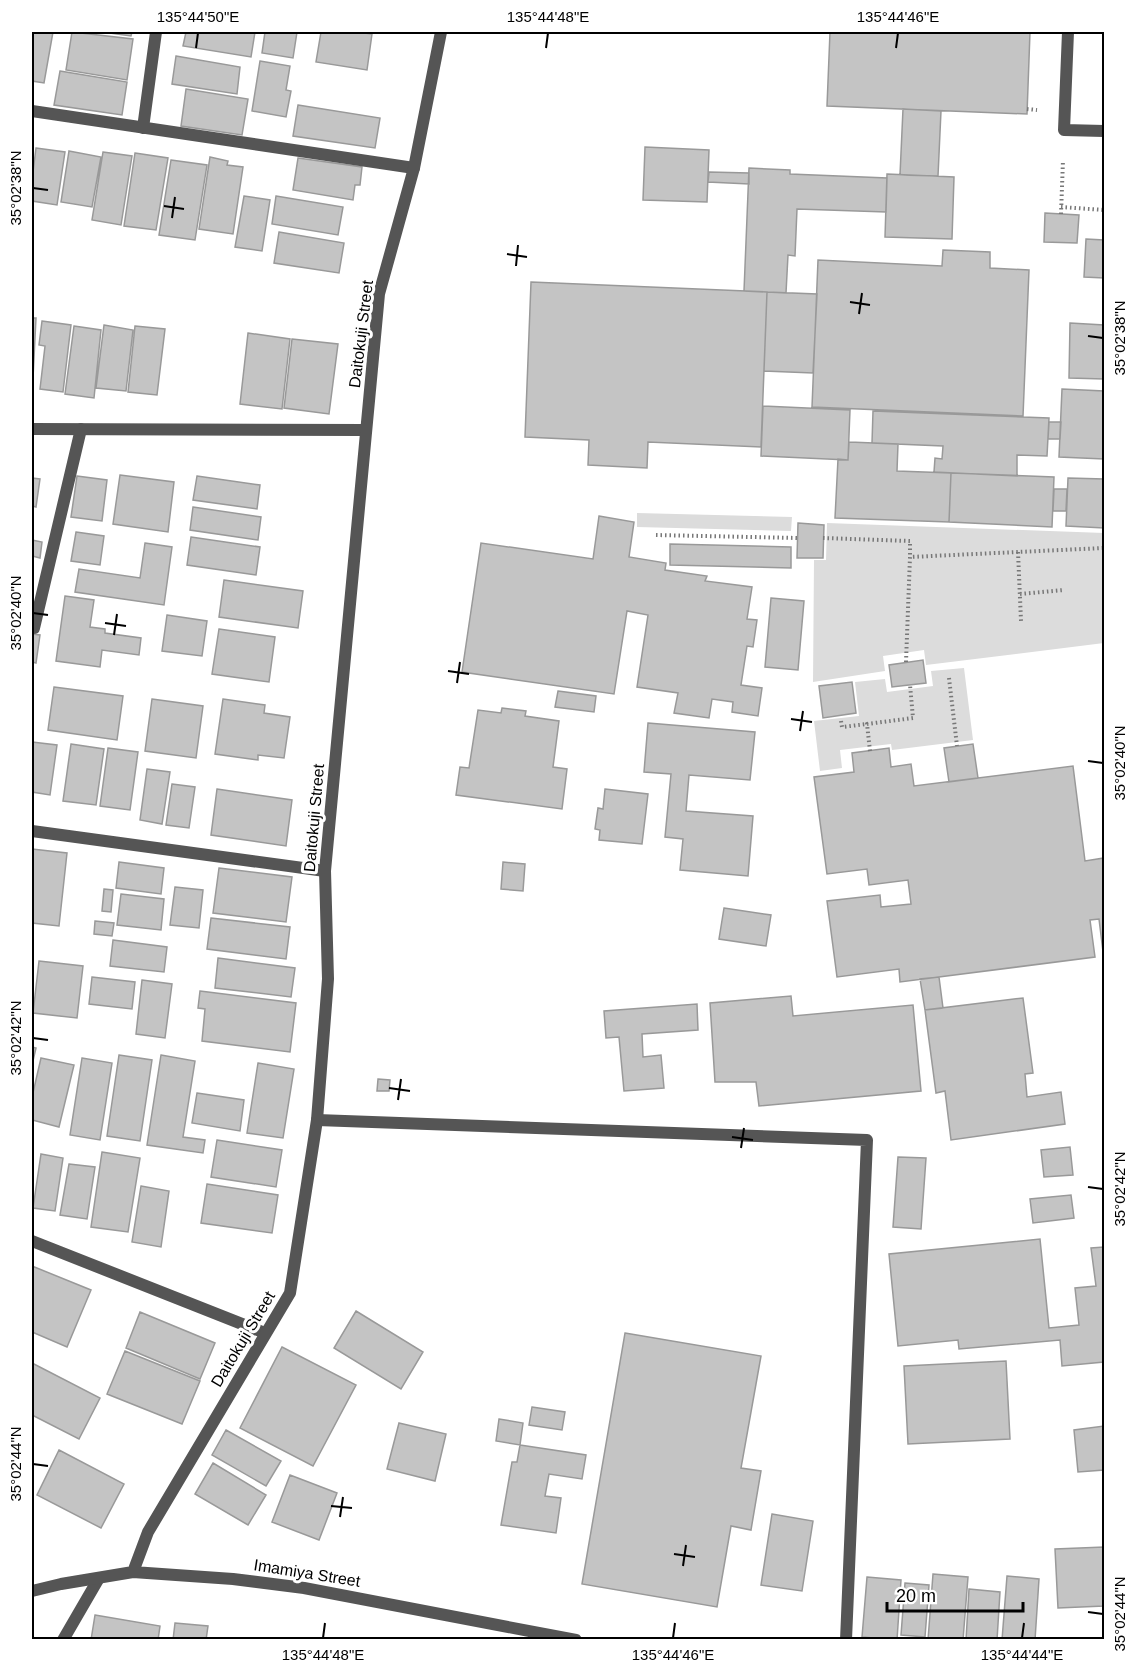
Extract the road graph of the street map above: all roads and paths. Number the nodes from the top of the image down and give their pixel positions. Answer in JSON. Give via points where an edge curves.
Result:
{"nodes":[{"id":1,"x":156,"y":32,"type":"edge"},
{"id":2,"x":441,"y":32,"type":"edge"},
{"id":3,"x":1068,"y":32,"type":"edge"},
{"id":4,"x":32,"y":111,"type":"edge"},
{"id":5,"x":143,"y":128,"type":"junction"},
{"id":6,"x":1064,"y":130,"type":"junction"},
{"id":7,"x":1104,"y":131,"type":"edge"},
{"id":8,"x":414,"y":168,"type":"junction"},
{"id":9,"x":1061,"y":207,"type":"junction"},
{"id":10,"x":1104,"y":210,"type":"edge"},
{"id":11,"x":1061,"y":214,"type":"dead end"},
{"id":12,"x":32,"y":429,"type":"edge"},
{"id":13,"x":81,"y":429,"type":"junction"},
{"id":14,"x":366,"y":430,"type":"junction"},
{"id":15,"x":656,"y":535,"type":"dead end"},
{"id":16,"x":798,"y":538,"type":"dead end"},
{"id":17,"x":823,"y":538,"type":"dead end"},
{"id":18,"x":1104,"y":548,"type":"edge"},
{"id":19,"x":1018,"y":552,"type":"junction"},
{"id":20,"x":909,"y":557,"type":"junction"},
{"id":21,"x":1064,"y":591,"type":"dead end"},
{"id":22,"x":1020,"y":594,"type":"junction"},
{"id":23,"x":1021,"y":621,"type":"dead end"},
{"id":24,"x":32,"y":628,"type":"edge"},
{"id":25,"x":906,"y":662,"type":"dead end"},
{"id":26,"x":949,"y":678,"type":"dead end"},
{"id":27,"x":910,"y":685,"type":"dead end"},
{"id":28,"x":841,"y":721,"type":"dead end"},
{"id":29,"x":867,"y":724,"type":"junction"},
{"id":30,"x":957,"y":746,"type":"dead end"},
{"id":31,"x":870,"y":751,"type":"dead end"},
{"id":32,"x":32,"y":831,"type":"edge"},
{"id":33,"x":324,"y":871,"type":"junction"},
{"id":34,"x":317,"y":1120,"type":"junction"},
{"id":35,"x":32,"y":1241,"type":"edge"},
{"id":36,"x":265,"y":1333,"type":"junction"},
{"id":37,"x":133,"y":1572,"type":"junction"},
{"id":38,"x":99,"y":1578,"type":"junction"},
{"id":39,"x":32,"y":1591,"type":"edge"},
{"id":40,"x":63,"y":1640,"type":"edge"},
{"id":41,"x":576,"y":1640,"type":"edge"},
{"id":42,"x":846,"y":1640,"type":"edge"}],
"edges":[{"from":1,"to":5,"type":"street"},
{"from":2,"to":8,"type":"street","name":"Daitokuji Street"},
{"from":3,"to":6,"type":"street"},
{"from":4,"to":5,"type":"street"},
{"from":5,"to":8,"type":"street"},
{"from":6,"to":7,"type":"street"},
{"from":6,"to":9,"type":"path"},
{"from":8,"to":14,"type":"street","name":"Daitokuji Street","via":[[379,294]]},
{"from":9,"to":10,"type":"path"},
{"from":9,"to":11,"type":"path"},
{"from":12,"to":13,"type":"street"},
{"from":13,"to":14,"type":"street"},
{"from":13,"to":24,"type":"street"},
{"from":14,"to":33,"type":"street","name":"Daitokuji Street"},
{"from":15,"to":16,"type":"path"},
{"from":17,"to":20,"type":"path","via":[[910,541]]},
{"from":18,"to":19,"type":"path"},
{"from":19,"to":20,"type":"path"},
{"from":19,"to":22,"type":"path"},
{"from":20,"to":25,"type":"path"},
{"from":21,"to":22,"type":"path"},
{"from":22,"to":23,"type":"path"},
{"from":26,"to":30,"type":"path"},
{"from":27,"to":29,"type":"path","via":[[913,718]]},
{"from":28,"to":29,"type":"path","via":[[842,727]]},
{"from":29,"to":31,"type":"path"},
{"from":32,"to":33,"type":"street"},
{"from":33,"to":34,"type":"street","name":"Daitokuji Street","via":[[328,980]]},
{"from":34,"to":36,"type":"street","name":"Daitokuji Street","via":[[290,1293]]},
{"from":34,"to":42,"type":"street","via":[[867,1140]]},
{"from":35,"to":36,"type":"street"},
{"from":36,"to":37,"type":"street","name":"Daitokuji Street","via":[[148,1532]]},
{"from":37,"to":38,"type":"street","name":"Imamiya Street"},
{"from":37,"to":41,"type":"street","name":"Imamiya Street","via":[[304,1588]]},
{"from":38,"to":39,"type":"street","name":"Imamiya Street"},
{"from":38,"to":40,"type":"street"}]}
